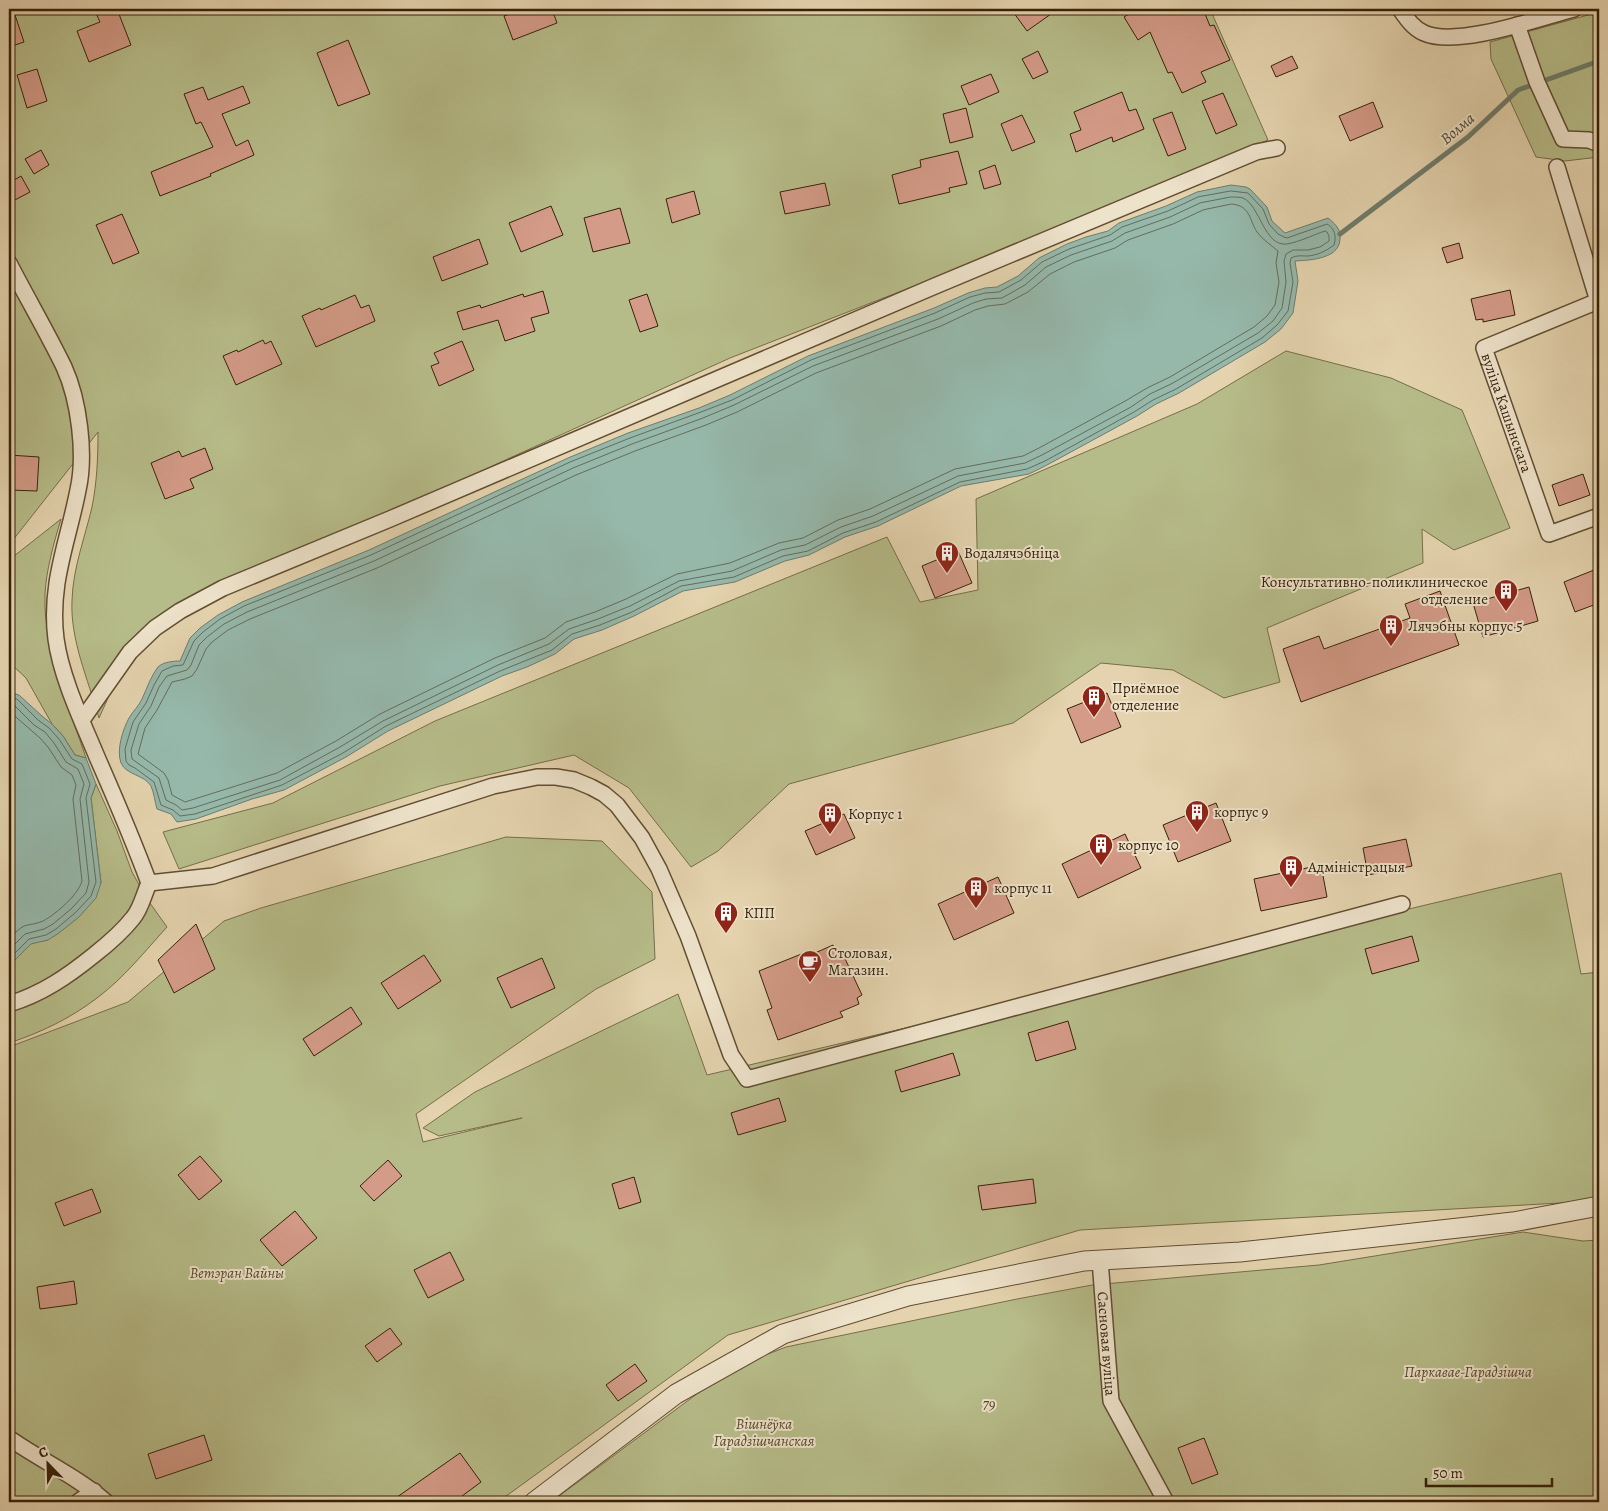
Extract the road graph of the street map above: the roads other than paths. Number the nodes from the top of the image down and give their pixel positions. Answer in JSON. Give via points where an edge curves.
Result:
{"nodes":[{"id":1,"x":1400,"y":9,"type":"edge"},
{"id":2,"x":1574,"y":9,"type":"edge"},
{"id":3,"x":1517,"y":25,"type":"junction"},
{"id":4,"x":1599,"y":144,"type":"edge"},
{"id":5,"x":1277,"y":148,"type":"dead end"},
{"id":6,"x":1557,"y":167,"type":"dead end"},
{"id":7,"x":9,"y":263,"type":"edge"},
{"id":8,"x":1599,"y":516,"type":"edge"},
{"id":9,"x":82,"y":720,"type":"junction"},
{"id":10,"x":149,"y":883,"type":"junction"},
{"id":11,"x":1402,"y":904,"type":"dead end"},
{"id":12,"x":9,"y":1004,"type":"edge"},
{"id":13,"x":1599,"y":1206,"type":"edge"},
{"id":14,"x":1100,"y":1260,"type":"junction"},
{"id":15,"x":9,"y":1438,"type":"edge"},
{"id":16,"x":94,"y":1491,"type":"junction"},
{"id":17,"x":78,"y":1502,"type":"edge"},
{"id":18,"x":106,"y":1502,"type":"edge"},
{"id":19,"x":534,"y":1502,"type":"edge"},
{"id":20,"x":1166,"y":1502,"type":"edge"}],
"edges":[{"from":1,"to":3,"type":"street","via":[[1413,26],[1435,36],[1456,38]]},
{"from":2,"to":3,"type":"street"},
{"from":3,"to":4,"type":"street","via":[[1562,140],[1589,140]]},
{"from":5,"to":9,"type":"street","via":[[1256,152],[935,286],[223,588],[155,628],[130,652]]},
{"from":6,"to":8,"type":"street","name":"вуліца Кашынскага","via":[[1598,301],[1484,348],[1549,534]]},
{"from":7,"to":9,"type":"street","via":[[64,368],[74,398],[82,468],[60,562],[54,616],[63,667]]},
{"from":9,"to":10,"type":"street"},
{"from":10,"to":11,"type":"street","via":[[213,876],[493,786],[537,777],[574,780],[604,794],[617,805],[642,838],[673,900],[731,1055],[747,1079]]},
{"from":10,"to":12,"type":"street","via":[[135,917],[113,940],[48,988]]},
{"from":13,"to":14,"type":"street","via":[[1513,1222],[1240,1252]]},
{"from":14,"to":19,"type":"street","via":[[908,1296],[783,1334],[676,1394]]},
{"from":14,"to":20,"type":"street","name":"Сасновая вуліца","via":[[1111,1401]]},
{"from":15,"to":16,"type":"street"},
{"from":16,"to":17,"type":"street"},
{"from":16,"to":18,"type":"street"}]}
